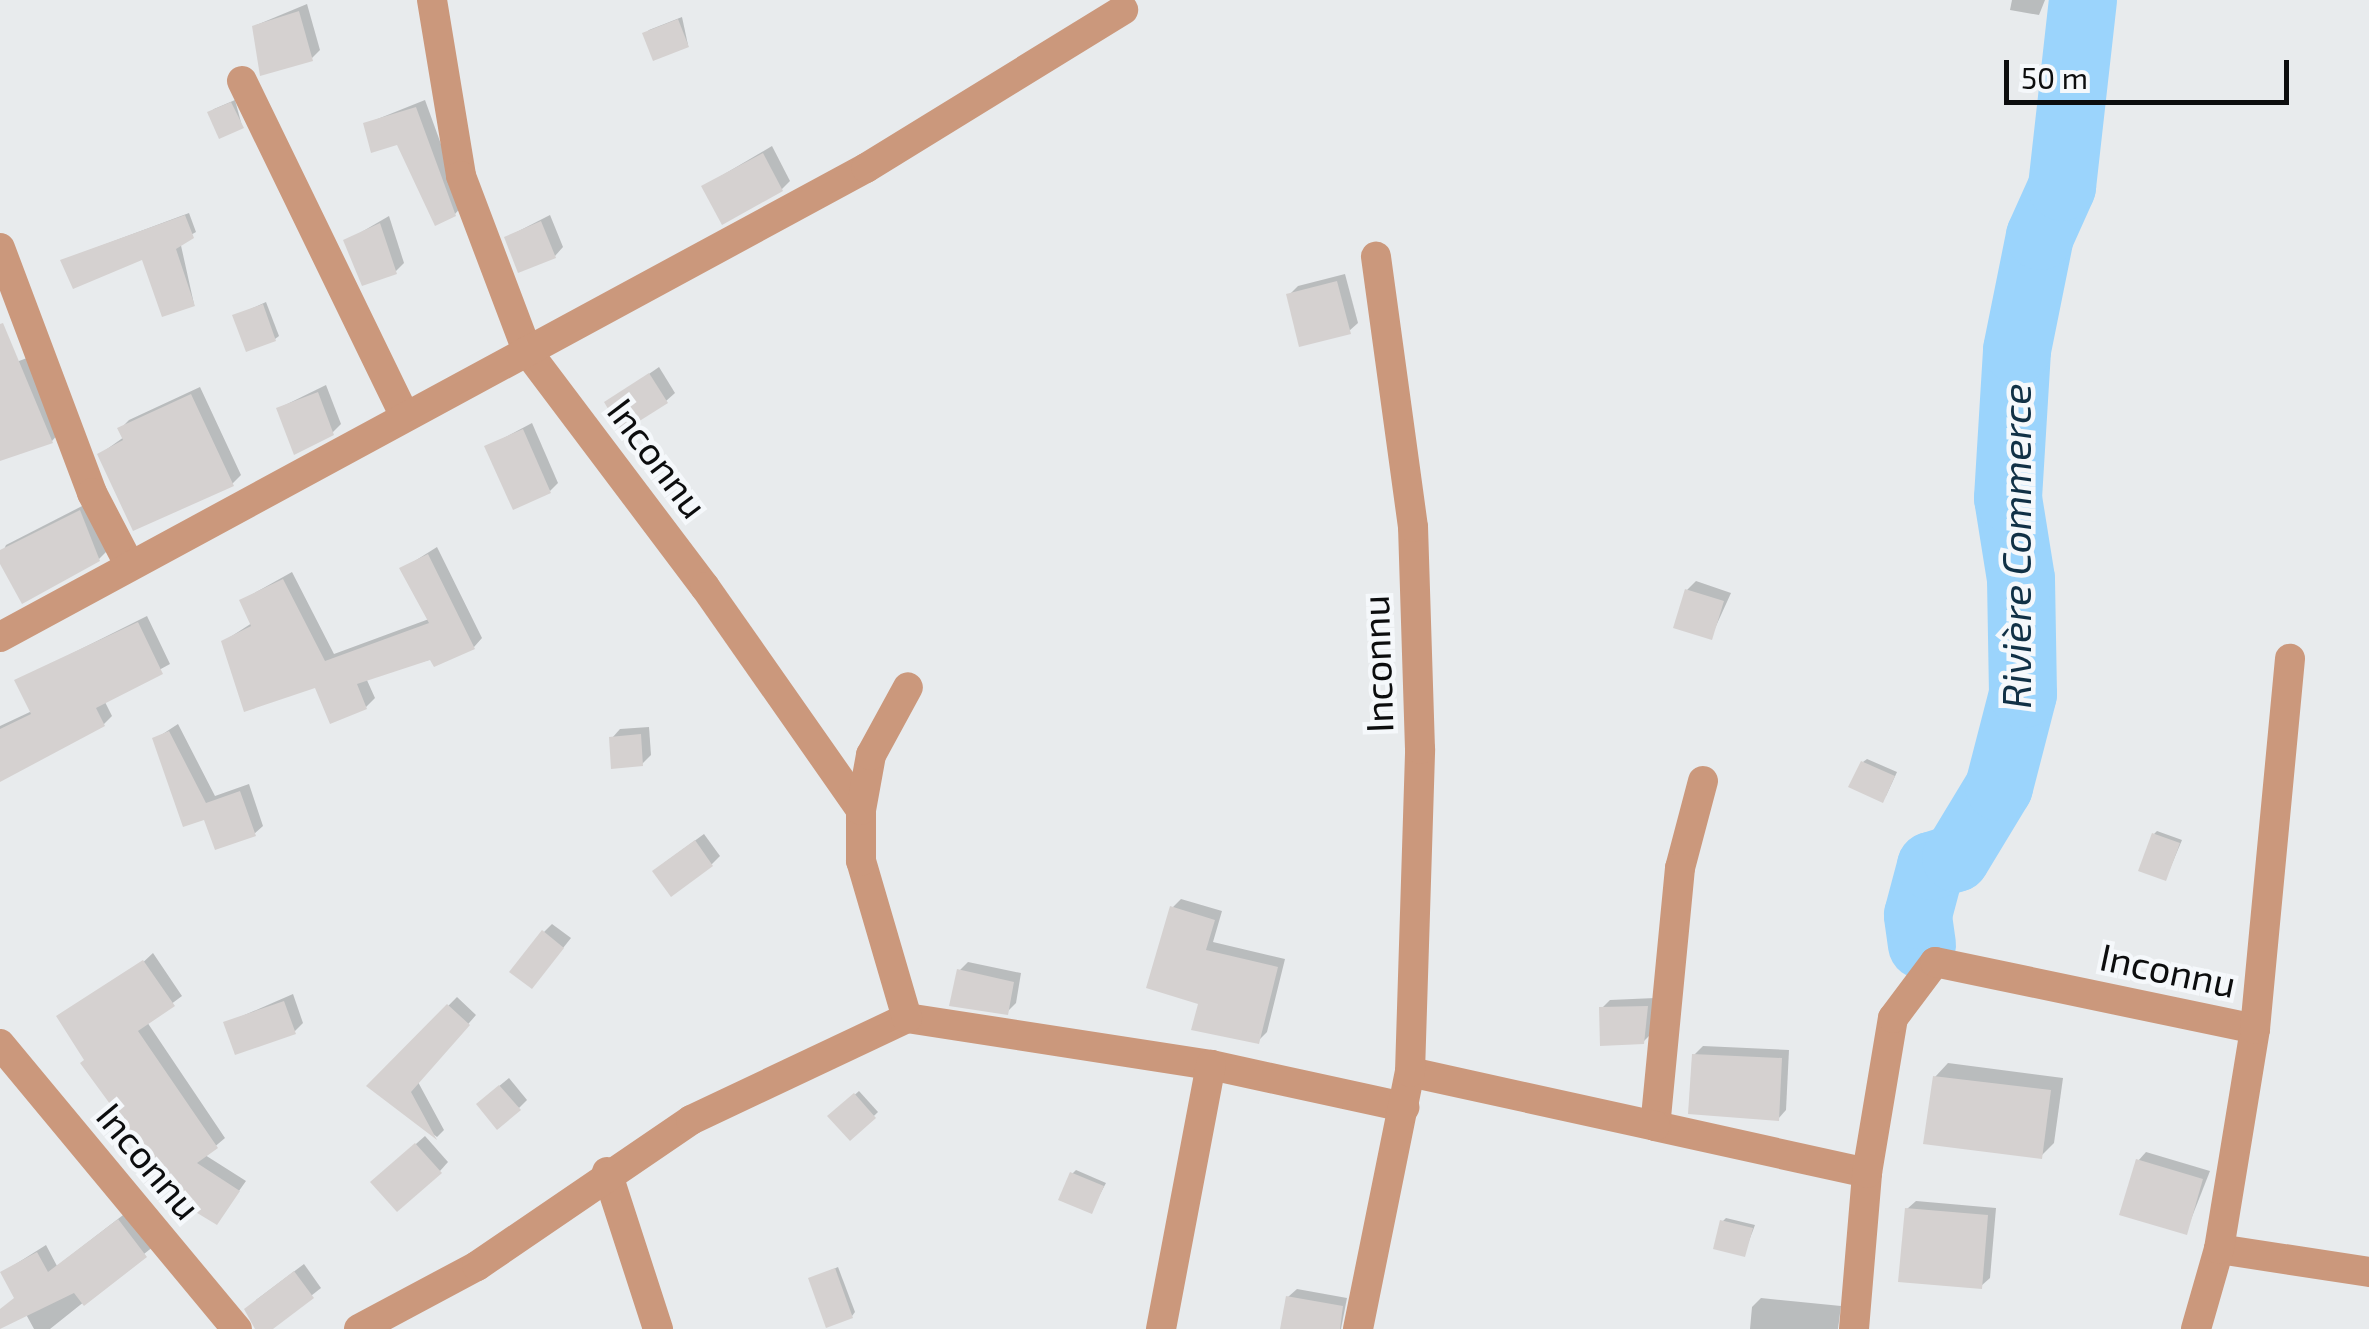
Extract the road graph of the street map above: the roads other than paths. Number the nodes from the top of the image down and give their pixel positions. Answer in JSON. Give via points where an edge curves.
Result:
{"nodes":[{"id":1,"x":432,"y":0,"type":"edge"},
{"id":2,"x":1123,"y":10,"type":"dead end"},
{"id":3,"x":242,"y":80,"type":"dead end"},
{"id":4,"x":0,"y":248,"type":"edge"},
{"id":5,"x":1376,"y":257,"type":"dead end"},
{"id":6,"x":527,"y":351,"type":"junction"},
{"id":7,"x":405,"y":417,"type":"junction"},
{"id":8,"x":130,"y":566,"type":"junction"},
{"id":9,"x":2,"y":630,"type":"edge"},
{"id":10,"x":2290,"y":659,"type":"dead end"},
{"id":11,"x":908,"y":687,"type":"dead end"},
{"id":12,"x":1703,"y":781,"type":"dead end"},
{"id":13,"x":860,"y":810,"type":"junction"},
{"id":14,"x":907,"y":1018,"type":"junction"},
{"id":15,"x":2255,"y":1029,"type":"junction"},
{"id":16,"x":0,"y":1044,"type":"edge"},
{"id":17,"x":1211,"y":1066,"type":"junction"},
{"id":18,"x":1410,"y":1072,"type":"junction"},
{"id":19,"x":1404,"y":1107,"type":"junction"},
{"id":20,"x":1655,"y":1126,"type":"junction"},
{"id":21,"x":606,"y":1172,"type":"junction"},
{"id":22,"x":1868,"y":1173,"type":"junction"},
{"id":23,"x":2219,"y":1249,"type":"junction"},
{"id":24,"x":2369,"y":1272,"type":"edge"},
{"id":25,"x":401,"y":1319,"type":"edge"},
{"id":26,"x":238,"y":1329,"type":"edge"},
{"id":27,"x":359,"y":1329,"type":"edge"},
{"id":28,"x":658,"y":1329,"type":"edge"},
{"id":29,"x":1160,"y":1329,"type":"edge"},
{"id":30,"x":1358,"y":1329,"type":"edge"},
{"id":31,"x":1854,"y":1329,"type":"edge"},
{"id":32,"x":2196,"y":1329,"type":"edge"}],
"edges":[{"from":1,"to":6,"type":"street","name":"Inconnu","via":[[461,176]]},
{"from":2,"to":6,"type":"street","via":[[866,168]]},
{"from":3,"to":7,"type":"street"},
{"from":4,"to":8,"type":"street","via":[[92,493]]},
{"from":5,"to":18,"type":"street","name":"Inconnu","via":[[1413,528],[1420,749]]},
{"from":6,"to":7,"type":"street"},
{"from":6,"to":13,"type":"street","name":"Inconnu","via":[[705,587]]},
{"from":7,"to":8,"type":"street"},
{"from":8,"to":9,"type":"street"},
{"from":10,"to":15,"type":"street","name":"Inconnu"},
{"from":11,"to":13,"type":"street","via":[[870,755]]},
{"from":12,"to":20,"type":"street","via":[[1680,868]]},
{"from":13,"to":14,"type":"street","via":[[861,861]]},
{"from":14,"to":17,"type":"street"},
{"from":14,"to":21,"type":"street","via":[[691,1120]]},
{"from":15,"to":22,"type":"street","name":"Inconnu","via":[[1935,962],[1893,1018]]},
{"from":15,"to":23,"type":"street","name":"Inconnu"},
{"from":16,"to":26,"type":"street","name":"Inconnu"},
{"from":17,"to":19,"type":"street"},
{"from":17,"to":29,"type":"street"},
{"from":18,"to":19,"type":"street","name":"Inconnu"},
{"from":18,"to":20,"type":"street"},
{"from":19,"to":30,"type":"street","name":"Inconnu"},
{"from":20,"to":22,"type":"street"},
{"from":21,"to":25,"type":"street"},
{"from":21,"to":28,"type":"street"},
{"from":22,"to":31,"type":"street","name":"Inconnu"},
{"from":23,"to":24,"type":"street"},
{"from":23,"to":32,"type":"street","name":"Inconnu"},
{"from":25,"to":27,"type":"street"}]}
